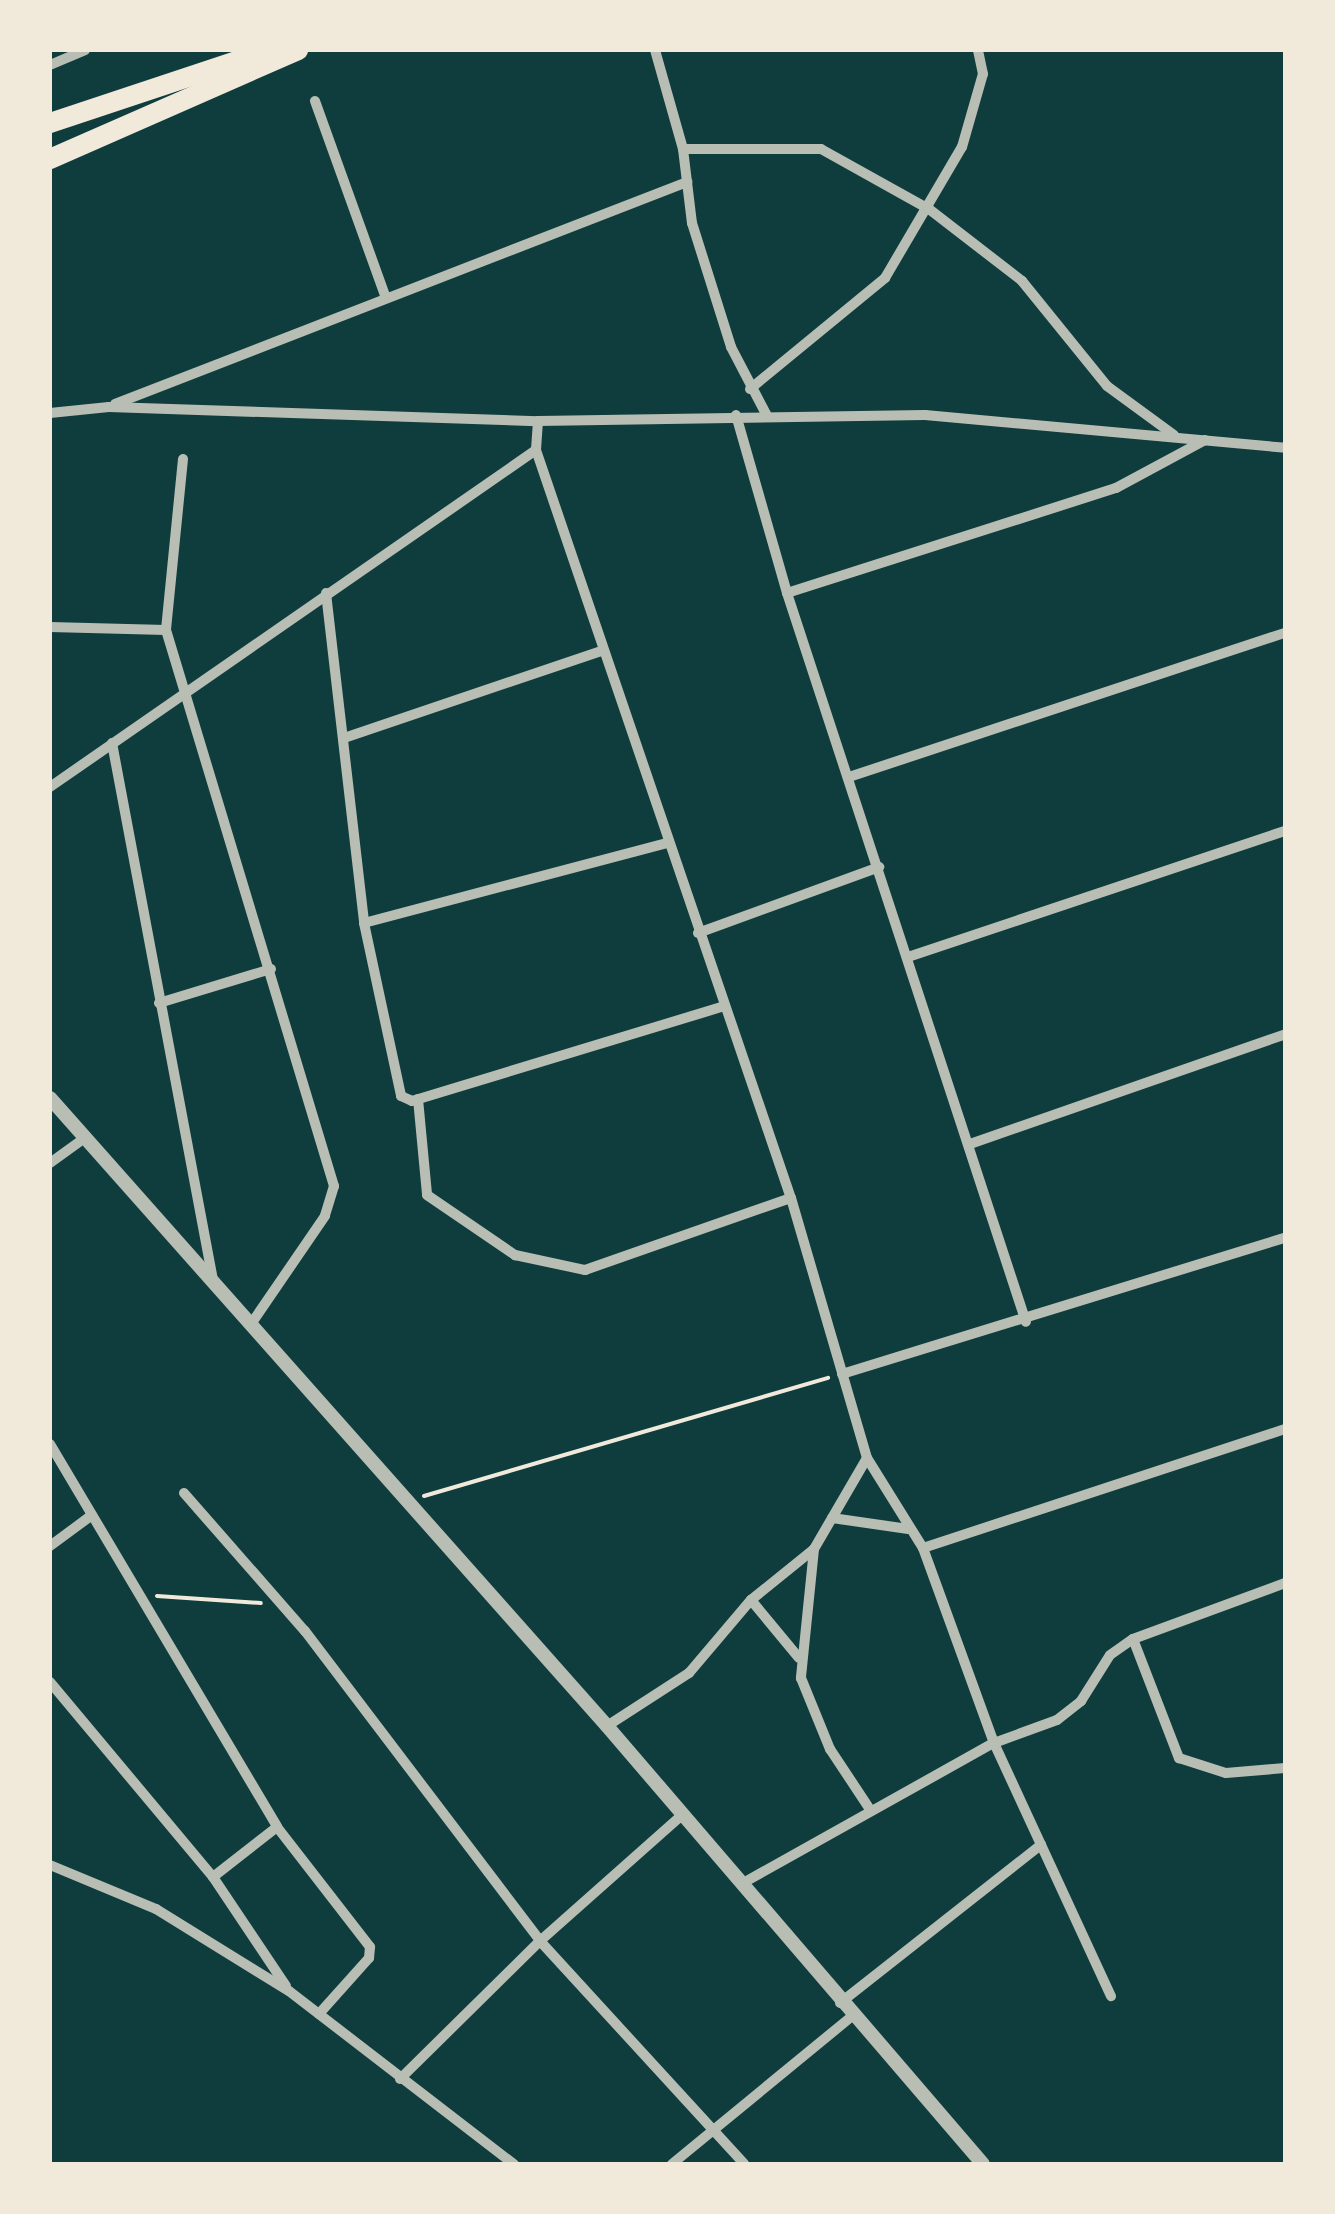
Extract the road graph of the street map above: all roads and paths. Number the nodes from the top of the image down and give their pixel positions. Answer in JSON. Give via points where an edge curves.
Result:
{"nodes":[{"id":1,"x":85,"y":50,"type":"edge"},
{"id":2,"x":270,"y":50,"type":"edge"},
{"id":3,"x":298,"y":50,"type":"edge"},
{"id":4,"x":655,"y":50,"type":"edge"},
{"id":5,"x":978,"y":50,"type":"edge"},
{"id":6,"x":50,"y":65,"type":"edge"},
{"id":7,"x":315,"y":101,"type":"dead end"},
{"id":8,"x":50,"y":123,"type":"edge"},
{"id":9,"x":683,"y":149,"type":"junction"},
{"id":10,"x":50,"y":159,"type":"edge"},
{"id":11,"x":687,"y":182,"type":"junction"},
{"id":12,"x":929,"y":208,"type":"junction"},
{"id":13,"x":386,"y":298,"type":"junction"},
{"id":14,"x":750,"y":389,"type":"junction"},
{"id":15,"x":109,"y":406,"type":"junction"},
{"id":16,"x":50,"y":412,"type":"edge"},
{"id":17,"x":736,"y":416,"type":"junction"},
{"id":18,"x":767,"y":416,"type":"junction"},
{"id":19,"x":538,"y":422,"type":"junction"},
{"id":20,"x":1177,"y":437,"type":"junction"},
{"id":21,"x":1205,"y":440,"type":"junction"},
{"id":22,"x":1285,"y":448,"type":"edge"},
{"id":23,"x":536,"y":450,"type":"junction"},
{"id":24,"x":183,"y":459,"type":"dead end"},
{"id":25,"x":787,"y":592,"type":"junction"},
{"id":26,"x":326,"y":593,"type":"junction"},
{"id":27,"x":50,"y":627,"type":"edge"},
{"id":28,"x":166,"y":630,"type":"junction"},
{"id":29,"x":1285,"y":632,"type":"edge"},
{"id":30,"x":604,"y":650,"type":"junction"},
{"id":31,"x":186,"y":691,"type":"junction"},
{"id":32,"x":344,"y":738,"type":"junction"},
{"id":33,"x":112,"y":743,"type":"junction"},
{"id":34,"x":849,"y":777,"type":"junction"},
{"id":35,"x":50,"y":787,"type":"edge"},
{"id":36,"x":1285,"y":831,"type":"edge"},
{"id":37,"x":667,"y":843,"type":"junction"},
{"id":38,"x":878,"y":868,"type":"junction"},
{"id":39,"x":364,"y":923,"type":"junction"},
{"id":40,"x":698,"y":934,"type":"junction"},
{"id":41,"x":911,"y":956,"type":"junction"},
{"id":42,"x":272,"y":969,"type":"junction"},
{"id":43,"x":159,"y":1003,"type":"junction"},
{"id":44,"x":722,"y":1008,"type":"junction"},
{"id":45,"x":1285,"y":1034,"type":"edge"},
{"id":46,"x":50,"y":1098,"type":"edge"},
{"id":47,"x":418,"y":1099,"type":"junction"},
{"id":48,"x":86,"y":1137,"type":"junction"},
{"id":49,"x":970,"y":1144,"type":"junction"},
{"id":50,"x":50,"y":1163,"type":"edge"},
{"id":51,"x":791,"y":1198,"type":"junction"},
{"id":52,"x":1285,"y":1238,"type":"edge"},
{"id":53,"x":213,"y":1280,"type":"junction"},
{"id":54,"x":1026,"y":1322,"type":"junction"},
{"id":55,"x":251,"y":1324,"type":"junction"},
{"id":56,"x":842,"y":1374,"type":"junction"},
{"id":57,"x":1285,"y":1428,"type":"edge"},
{"id":58,"x":52,"y":1451,"type":"edge"},
{"id":59,"x":868,"y":1458,"type":"junction"},
{"id":60,"x":184,"y":1493,"type":"dead end"},
{"id":61,"x":406,"y":1501,"type":"junction"},
{"id":62,"x":92,"y":1515,"type":"junction"},
{"id":63,"x":832,"y":1518,"type":"junction"},
{"id":64,"x":908,"y":1529,"type":"junction"},
{"id":65,"x":50,"y":1546,"type":"edge"},
{"id":66,"x":923,"y":1548,"type":"junction"},
{"id":67,"x":814,"y":1549,"type":"junction"},
{"id":68,"x":1285,"y":1583,"type":"edge"},
{"id":69,"x":140,"y":1596,"type":"junction"},
{"id":70,"x":750,"y":1600,"type":"junction"},
{"id":71,"x":280,"y":1609,"type":"junction"},
{"id":72,"x":1134,"y":1639,"type":"junction"},
{"id":73,"x":798,"y":1658,"type":"junction"},
{"id":74,"x":50,"y":1682,"type":"edge"},
{"id":75,"x":607,"y":1726,"type":"junction"},
{"id":76,"x":994,"y":1743,"type":"junction"},
{"id":77,"x":1285,"y":1768,"type":"edge"},
{"id":78,"x":871,"y":1811,"type":"junction"},
{"id":79,"x":680,"y":1816,"type":"junction"},
{"id":80,"x":276,"y":1827,"type":"junction"},
{"id":81,"x":1041,"y":1846,"type":"junction"},
{"id":82,"x":50,"y":1865,"type":"edge"},
{"id":83,"x":213,"y":1877,"type":"junction"},
{"id":84,"x":743,"y":1883,"type":"junction"},
{"id":85,"x":540,"y":1941,"type":"junction"},
{"id":86,"x":289,"y":1991,"type":"junction"},
{"id":87,"x":1112,"y":1996,"type":"dead end"},
{"id":88,"x":840,"y":2004,"type":"junction"},
{"id":89,"x":318,"y":2014,"type":"junction"},
{"id":90,"x":851,"y":2017,"type":"junction"},
{"id":91,"x":400,"y":2078,"type":"junction"},
{"id":92,"x":713,"y":2128,"type":"junction"},
{"id":93,"x":514,"y":2164,"type":"edge"},
{"id":94,"x":672,"y":2164,"type":"edge"},
{"id":95,"x":744,"y":2164,"type":"edge"},
{"id":96,"x":982,"y":2164,"type":"edge"}],
"edges":[{"from":1,"to":6,"type":"street"},
{"from":2,"to":8,"type":"highway"},
{"from":3,"to":10,"type":"highway"},
{"from":4,"to":9,"type":"street"},
{"from":5,"to":12,"type":"street","via":[[984,74],[976,112]]},
{"from":7,"to":13,"type":"street"},
{"from":9,"to":11,"type":"street"},
{"from":9,"to":12,"type":"street","via":[[821,149]]},
{"from":11,"to":13,"type":"street"},
{"from":11,"to":14,"type":"street","via":[[692,223]]},
{"from":12,"to":14,"type":"street","via":[[885,278]]},
{"from":12,"to":20,"type":"street","via":[[1022,280],[1107,386]]},
{"from":13,"to":15,"type":"street"},
{"from":14,"to":18,"type":"street"},
{"from":15,"to":16,"type":"street"},
{"from":15,"to":19,"type":"street"},
{"from":17,"to":18,"type":"street"},
{"from":17,"to":19,"type":"street"},
{"from":17,"to":25,"type":"street"},
{"from":18,"to":20,"type":"street","via":[[924,415]]},
{"from":19,"to":23,"type":"street"},
{"from":20,"to":21,"type":"street"},
{"from":21,"to":22,"type":"street"},
{"from":21,"to":25,"type":"street","via":[[1143,477],[1061,508]]},
{"from":23,"to":26,"type":"street"},
{"from":23,"to":30,"type":"street"},
{"from":24,"to":28,"type":"street"},
{"from":25,"to":34,"type":"street"},
{"from":26,"to":31,"type":"street"},
{"from":26,"to":32,"type":"street"},
{"from":27,"to":28,"type":"street"},
{"from":28,"to":31,"type":"street"},
{"from":29,"to":34,"type":"street"},
{"from":30,"to":32,"type":"street"},
{"from":30,"to":37,"type":"street"},
{"from":31,"to":33,"type":"street"},
{"from":31,"to":42,"type":"street"},
{"from":32,"to":39,"type":"street"},
{"from":33,"to":35,"type":"street"},
{"from":33,"to":43,"type":"street"},
{"from":34,"to":38,"type":"street"},
{"from":36,"to":41,"type":"street"},
{"from":37,"to":39,"type":"street"},
{"from":37,"to":40,"type":"street"},
{"from":38,"to":40,"type":"street"},
{"from":38,"to":41,"type":"street"},
{"from":39,"to":47,"type":"street","via":[[403,1099]]},
{"from":40,"to":44,"type":"street"},
{"from":41,"to":49,"type":"street"},
{"from":42,"to":43,"type":"street"},
{"from":42,"to":55,"type":"street","via":[[334,1186],[325,1216]]},
{"from":43,"to":53,"type":"street"},
{"from":44,"to":47,"type":"street"},
{"from":44,"to":51,"type":"street"},
{"from":45,"to":49,"type":"street"},
{"from":46,"to":48,"type":"street"},
{"from":47,"to":51,"type":"street","via":[[427,1195],[515,1255],[584,1270]]},
{"from":48,"to":50,"type":"street"},
{"from":48,"to":53,"type":"street"},
{"from":49,"to":54,"type":"street"},
{"from":51,"to":56,"type":"street"},
{"from":52,"to":54,"type":"street"},
{"from":53,"to":55,"type":"street"},
{"from":54,"to":56,"type":"street"},
{"from":55,"to":61,"type":"street"},
{"from":56,"to":59,"type":"street"},
{"from":56,"to":61,"type":"path"},
{"from":57,"to":66,"type":"street"},
{"from":58,"to":62,"type":"street"},
{"from":59,"to":63,"type":"street"},
{"from":59,"to":64,"type":"street"},
{"from":60,"to":71,"type":"street"},
{"from":61,"to":75,"type":"street"},
{"from":62,"to":65,"type":"street"},
{"from":62,"to":69,"type":"street"},
{"from":63,"to":64,"type":"street"},
{"from":63,"to":67,"type":"street"},
{"from":64,"to":66,"type":"street"},
{"from":66,"to":76,"type":"street"},
{"from":67,"to":70,"type":"street"},
{"from":67,"to":73,"type":"street"},
{"from":68,"to":72,"type":"street"},
{"from":69,"to":71,"type":"path","via":[[227,1596]]},
{"from":69,"to":80,"type":"street"},
{"from":70,"to":73,"type":"street"},
{"from":70,"to":75,"type":"street","via":[[689,1673]]},
{"from":71,"to":85,"type":"street","via":[[410,1763]]},
{"from":72,"to":76,"type":"street","via":[[1110,1655],[1070,1711]]},
{"from":72,"to":77,"type":"street","via":[[1178,1758],[1226,1773]]},
{"from":73,"to":78,"type":"street","via":[[806,1698],[830,1749]]},
{"from":74,"to":83,"type":"street"},
{"from":75,"to":79,"type":"street"},
{"from":76,"to":78,"type":"street"},
{"from":76,"to":81,"type":"street"},
{"from":78,"to":84,"type":"street"},
{"from":79,"to":84,"type":"street"},
{"from":79,"to":85,"type":"street"},
{"from":80,"to":83,"type":"street"},
{"from":80,"to":89,"type":"street","via":[[371,1950]]},
{"from":81,"to":87,"type":"street"},
{"from":81,"to":88,"type":"street"},
{"from":82,"to":86,"type":"street","via":[[156,1909]]},
{"from":83,"to":86,"type":"street"},
{"from":84,"to":88,"type":"street"},
{"from":85,"to":91,"type":"street"},
{"from":85,"to":92,"type":"street"},
{"from":86,"to":89,"type":"street"},
{"from":88,"to":90,"type":"street"},
{"from":89,"to":91,"type":"street"},
{"from":90,"to":92,"type":"street"},
{"from":90,"to":96,"type":"street"},
{"from":91,"to":93,"type":"street"},
{"from":92,"to":94,"type":"street"},
{"from":92,"to":95,"type":"street"}]}
